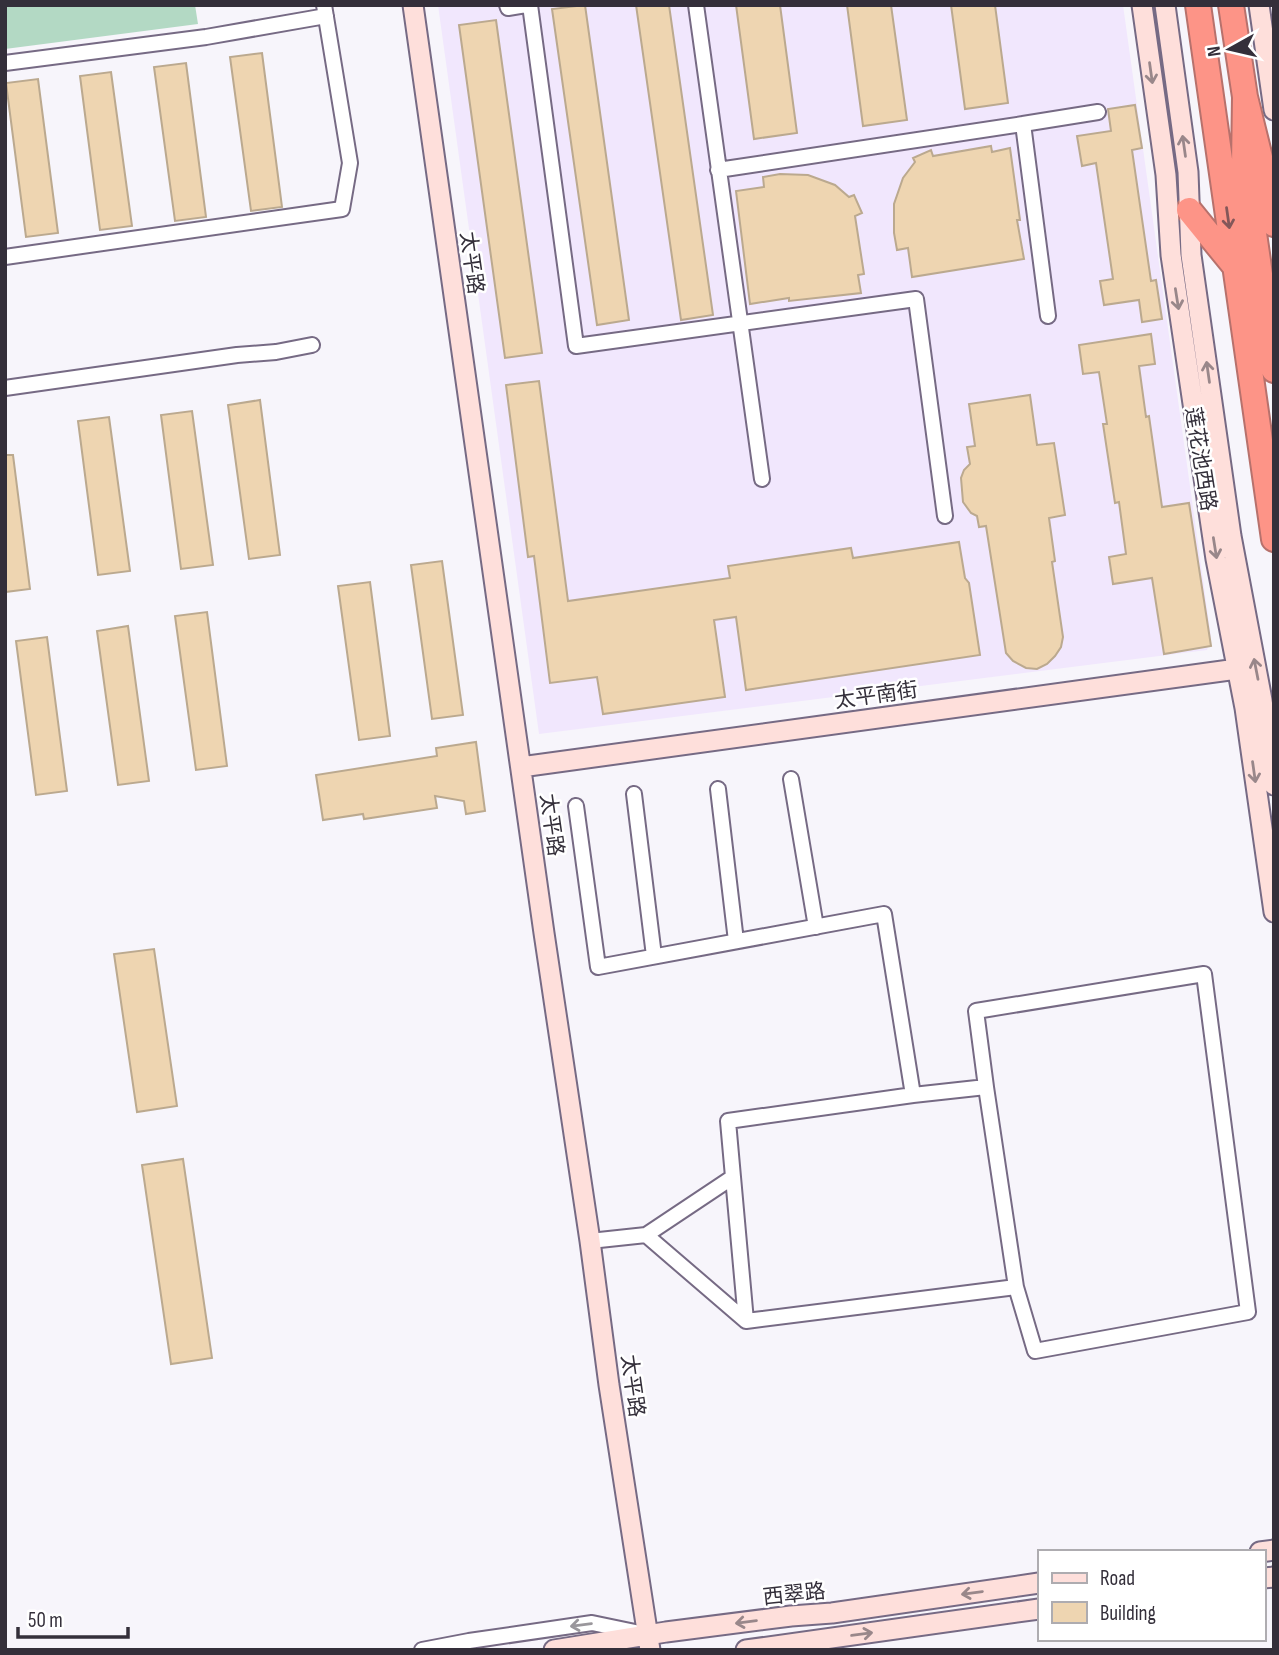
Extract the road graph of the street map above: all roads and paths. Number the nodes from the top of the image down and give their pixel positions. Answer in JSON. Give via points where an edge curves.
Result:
{"nodes":[{"id":1,"x":413,"y":5,"type":"edge"},
{"id":2,"x":508,"y":5,"type":"edge"},
{"id":3,"x":528,"y":5,"type":"edge"},
{"id":4,"x":696,"y":5,"type":"edge"},
{"id":5,"x":1142,"y":5,"type":"edge"},
{"id":6,"x":1165,"y":5,"type":"edge"},
{"id":7,"x":1198,"y":5,"type":"edge"},
{"id":8,"x":1231,"y":5,"type":"edge"},
{"id":9,"x":1259,"y":5,"type":"edge"},
{"id":10,"x":325,"y":11,"type":"edge"},
{"id":11,"x":5,"y":63,"type":"edge"},
{"id":12,"x":1245,"y":97,"type":"junction"},
{"id":13,"x":1274,"y":110,"type":"edge"},
{"id":14,"x":1098,"y":112,"type":"dead end"},
{"id":15,"x":1023,"y":124,"type":"junction"},
{"id":16,"x":718,"y":170,"type":"junction"},
{"id":17,"x":1179,"y":211,"type":"junction"},
{"id":18,"x":1274,"y":224,"type":"edge"},
{"id":19,"x":5,"y":257,"type":"edge"},
{"id":20,"x":1234,"y":265,"type":"junction"},
{"id":21,"x":1048,"y":316,"type":"dead end"},
{"id":22,"x":739,"y":324,"type":"junction"},
{"id":23,"x":312,"y":345,"type":"dead end"},
{"id":24,"x":1274,"y":370,"type":"edge"},
{"id":25,"x":5,"y":388,"type":"edge"},
{"id":26,"x":762,"y":479,"type":"dead end"},
{"id":27,"x":946,"y":516,"type":"dead end"},
{"id":28,"x":1274,"y":539,"type":"edge"},
{"id":29,"x":1237,"y":669,"type":"junction"},
{"id":30,"x":521,"y":767,"type":"junction"},
{"id":31,"x":791,"y":779,"type":"dead end"},
{"id":32,"x":1274,"y":785,"type":"edge"},
{"id":33,"x":718,"y":789,"type":"dead end"},
{"id":34,"x":634,"y":794,"type":"dead end"},
{"id":35,"x":576,"y":806,"type":"dead end"},
{"id":36,"x":1274,"y":912,"type":"edge"},
{"id":37,"x":816,"y":926,"type":"junction"},
{"id":38,"x":736,"y":942,"type":"junction"},
{"id":39,"x":654,"y":957,"type":"junction"},
{"id":40,"x":986,"y":1087,"type":"junction"},
{"id":41,"x":913,"y":1095,"type":"junction"},
{"id":42,"x":733,"y":1177,"type":"junction"},
{"id":43,"x":646,"y":1235,"type":"junction"},
{"id":44,"x":590,"y":1241,"type":"junction"},
{"id":45,"x":1016,"y":1287,"type":"junction"},
{"id":46,"x":746,"y":1321,"type":"junction"},
{"id":47,"x":1038,"y":1583,"type":"edge"},
{"id":48,"x":1038,"y":1609,"type":"edge"},
{"id":49,"x":649,"y":1642,"type":"edge"},
{"id":50,"x":422,"y":1650,"type":"edge"},
{"id":51,"x":554,"y":1650,"type":"edge"},
{"id":52,"x":746,"y":1650,"type":"edge"}],
"edges":[{"from":1,"to":30,"type":"street","name":"太平路"},
{"from":2,"to":3,"type":"street"},
{"from":3,"to":22,"type":"street","via":[[576,346]]},
{"from":4,"to":16,"type":"street"},
{"from":5,"to":17,"type":"street","name":"莲花池西路","one_way":true,"via":[[1166,175]]},
{"from":17,"to":6,"type":"street","name":"莲花池西路","one_way":true,"via":[[1188,172]]},
{"from":7,"to":20,"type":"highway","one_way":true},
{"from":8,"to":12,"type":"highway"},
{"from":9,"to":13,"type":"street"},
{"from":10,"to":11,"type":"street","via":[[206,37]]},
{"from":10,"to":19,"type":"street","via":[[350,163],[342,209]]},
{"from":12,"to":18,"type":"highway"},
{"from":12,"to":24,"type":"highway","via":[[1244,165]]},
{"from":14,"to":15,"type":"street"},
{"from":15,"to":16,"type":"street"},
{"from":15,"to":21,"type":"street"},
{"from":16,"to":22,"type":"street"},
{"from":17,"to":20,"type":"highway"},
{"from":17,"to":29,"type":"street","name":"莲花池西路","one_way":true,"via":[[1171,254]]},
{"from":32,"to":17,"type":"street","name":"莲花池西路","one_way":true,"via":[[1231,536],[1191,255]]},
{"from":20,"to":28,"type":"highway"},
{"from":22,"to":26,"type":"street"},
{"from":22,"to":27,"type":"street","via":[[916,299]]},
{"from":23,"to":25,"type":"street"},
{"from":29,"to":30,"type":"street","name":"太平南街"},
{"from":29,"to":36,"type":"street","name":"莲花池西路","one_way":true},
{"from":30,"to":44,"type":"street","name":"太平路"},
{"from":31,"to":37,"type":"street"},
{"from":33,"to":38,"type":"street"},
{"from":34,"to":39,"type":"street"},
{"from":35,"to":39,"type":"street","via":[[598,967]]},
{"from":37,"to":38,"type":"street"},
{"from":37,"to":41,"type":"street","via":[[884,914]]},
{"from":38,"to":39,"type":"street"},
{"from":40,"to":41,"type":"street"},
{"from":40,"to":45,"type":"street"},
{"from":40,"to":45,"type":"street","via":[[976,1011],[1204,974],[1248,1312],[1035,1351]]},
{"from":41,"to":42,"type":"street","via":[[728,1121]]},
{"from":42,"to":43,"type":"street"},
{"from":42,"to":46,"type":"street"},
{"from":43,"to":44,"type":"street"},
{"from":43,"to":46,"type":"street"},
{"from":44,"to":49,"type":"street","name":"太平路"},
{"from":45,"to":46,"type":"street"},
{"from":47,"to":49,"type":"street","name":"西翠路","one_way":true,"via":[[792,1616]]},
{"from":52,"to":48,"type":"street","one_way":true},
{"from":49,"to":50,"type":"street","one_way":true,"via":[[592,1623]]},
{"from":49,"to":51,"type":"street","name":"西翠路"}]}
